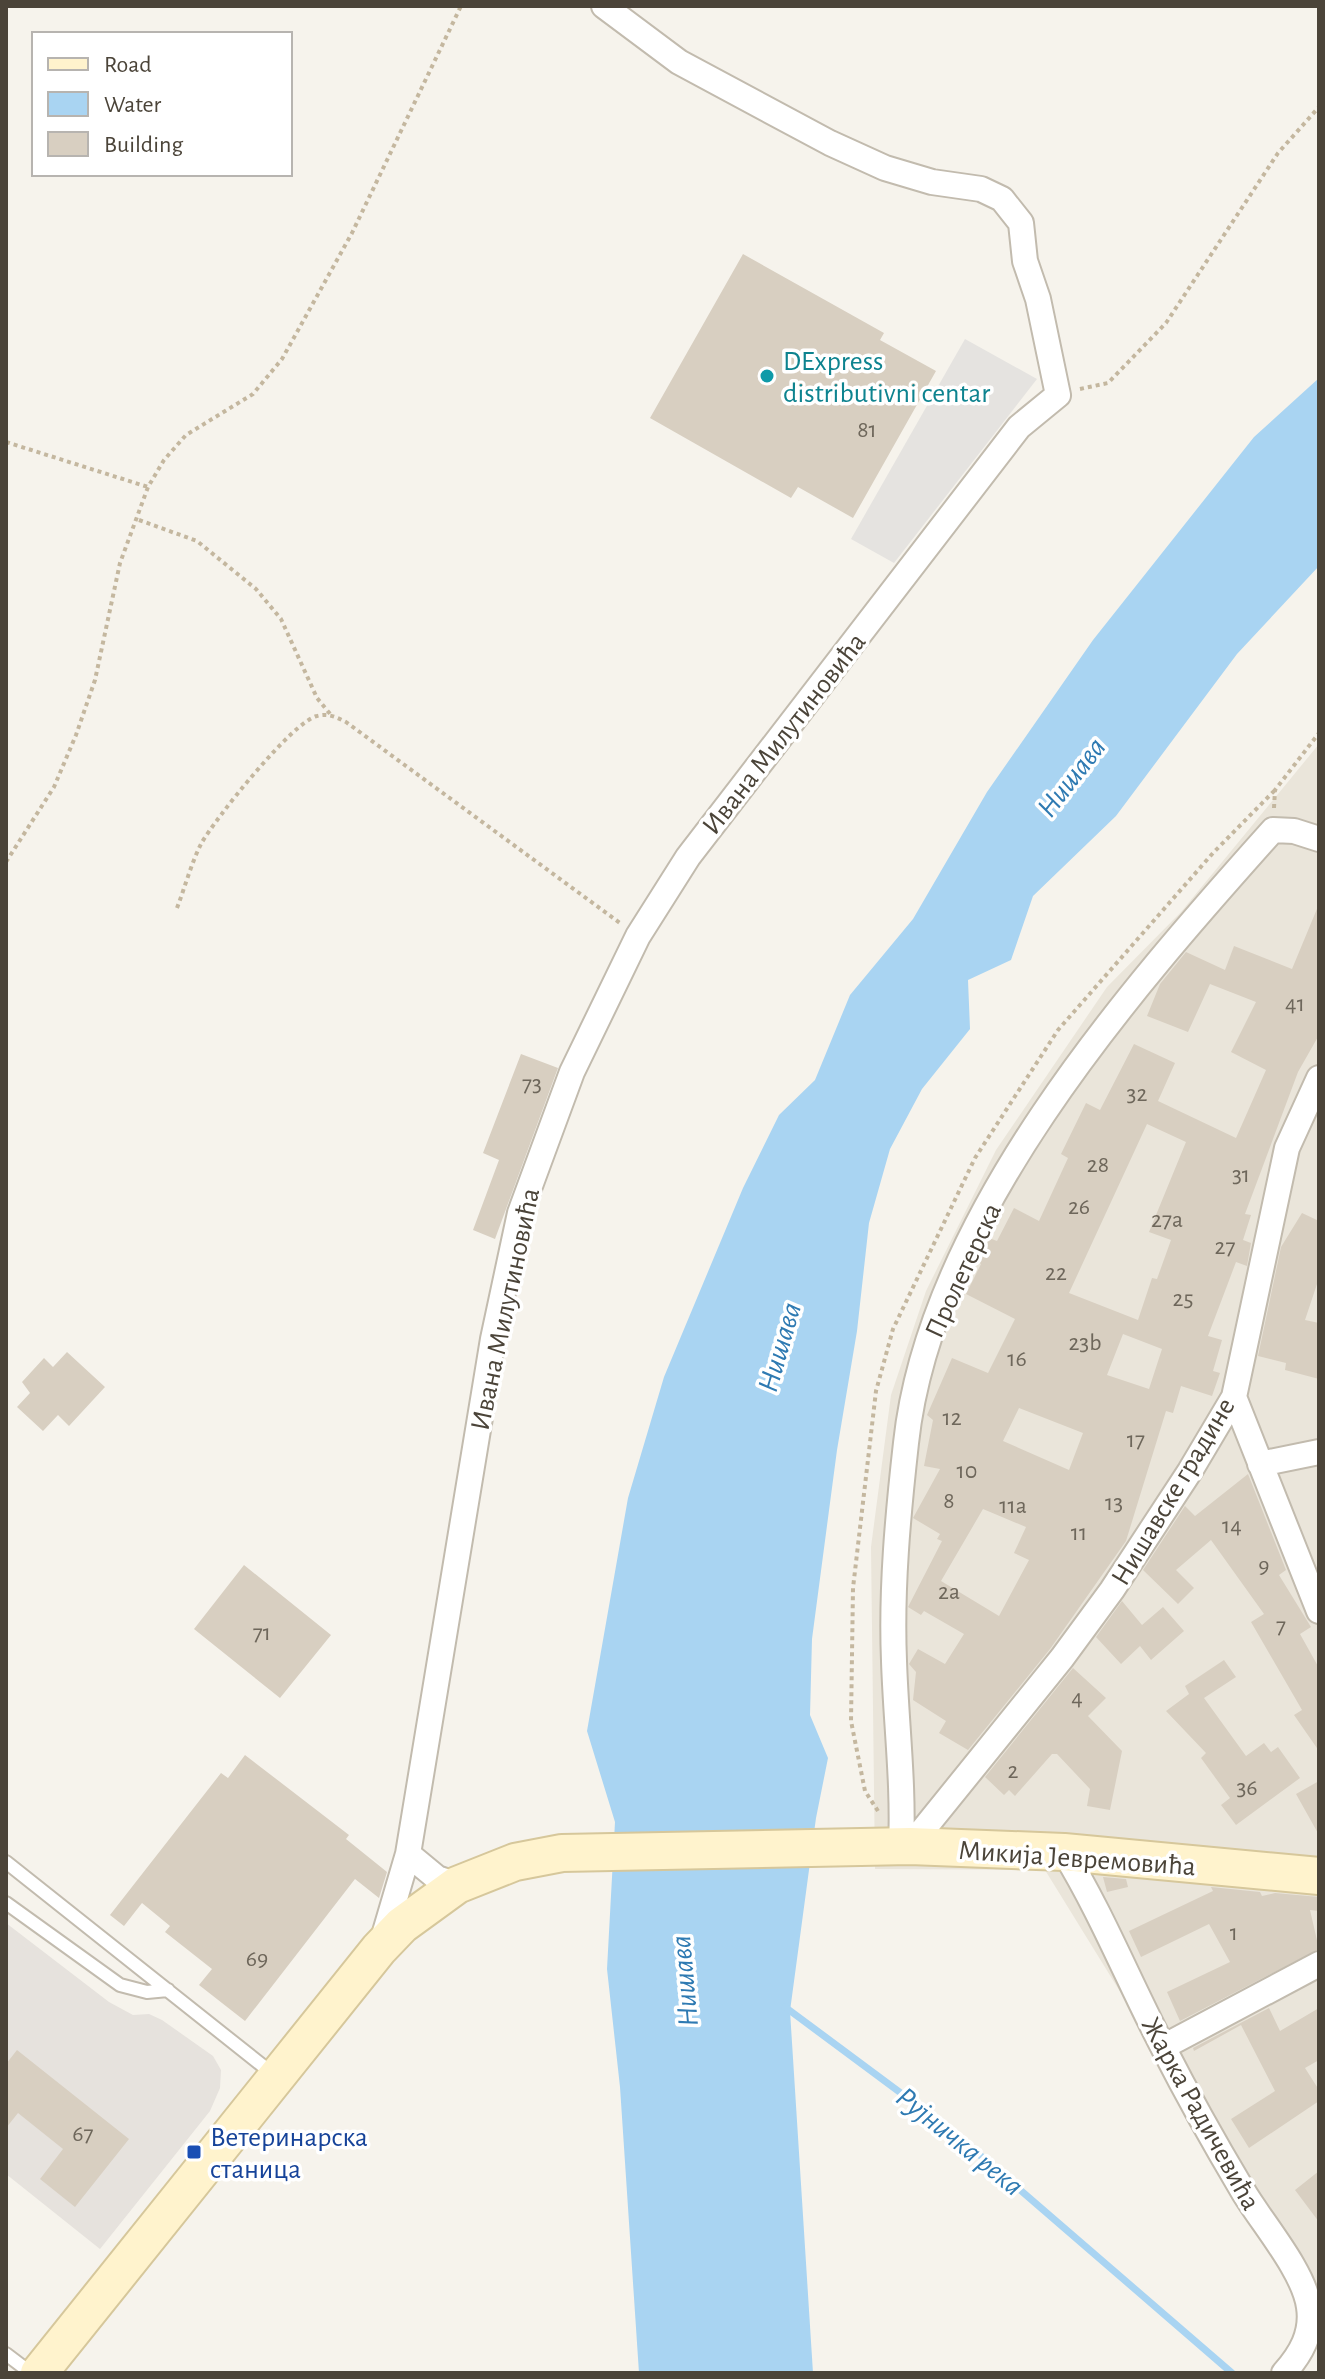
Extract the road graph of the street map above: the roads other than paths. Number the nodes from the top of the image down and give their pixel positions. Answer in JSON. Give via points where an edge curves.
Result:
{"nodes":[{"id":1,"x":604,"y":6,"type":"edge"},
{"id":2,"x":1319,"y":839,"type":"edge"},
{"id":3,"x":1319,"y":1078,"type":"edge"},
{"id":4,"x":1234,"y":1397,"type":"junction"},
{"id":5,"x":1319,"y":1452,"type":"edge"},
{"id":6,"x":1260,"y":1464,"type":"junction"},
{"id":7,"x":1319,"y":1611,"type":"edge"},
{"id":8,"x":905,"y":1847,"type":"junction"},
{"id":9,"x":835,"y":1848,"type":"joint"},
{"id":10,"x":1064,"y":1852,"type":"junction"},
{"id":11,"x":408,"y":1854,"type":"junction"},
{"id":12,"x":6,"y":1862,"type":"edge"},
{"id":13,"x":1319,"y":1876,"type":"edge"},
{"id":14,"x":457,"y":1885,"type":"junction"},
{"id":15,"x":6,"y":1903,"type":"edge"},
{"id":16,"x":379,"y":1949,"type":"junction"},
{"id":17,"x":1319,"y":1964,"type":"edge"},
{"id":18,"x":168,"y":1990,"type":"junction"},
{"id":19,"x":1163,"y":2047,"type":"junction"},
{"id":20,"x":275,"y":2076,"type":"junction"},
{"id":21,"x":1314,"y":2319,"type":"edge"},
{"id":22,"x":6,"y":2354,"type":"edge"},
{"id":23,"x":31,"y":2373,"type":"edge"},
{"id":24,"x":39,"y":2373,"type":"edge"},
{"id":25,"x":1284,"y":2373,"type":"edge"}],
"edges":[{"from":1,"to":11,"type":"street","name":"Ивана Милутиновића","via":[[679,62],[830,143],[885,168],[981,189],[1002,199],[1021,223],[1025,261],[1058,395],[1019,427],[688,857],[638,936],[572,1072],[520,1213],[493,1339]]},
{"from":2,"to":8,"type":"street","name":"Пролетерска","via":[[1273,830],[1159,960],[1063,1086],[972,1238],[935,1321],[913,1400],[898,1552],[894,1659]]},
{"from":3,"to":4,"type":"street","name":"Нишавске градине","via":[[1287,1148]]},
{"from":4,"to":6,"type":"street"},
{"from":4,"to":8,"type":"street","name":"Нишавске градине","via":[[1112,1590]]},
{"from":5,"to":6,"type":"street"},
{"from":6,"to":7,"type":"street"},
{"from":8,"to":9,"type":"street","name":"Микија Јевремовића"},
{"from":8,"to":10,"type":"street","name":"Микија Јевремовића"},
{"from":9,"to":14,"type":"street","name":"Ивана Милутиновића","via":[[562,1853],[515,1862]]},
{"from":10,"to":13,"type":"street","name":"Микија Јевремовића"},
{"from":10,"to":19,"type":"street","name":"Жарка Радичевића"},
{"from":11,"to":14,"type":"street","via":[[437,1878]]},
{"from":11,"to":16,"type":"street","name":"Ивана Милутиновића"},
{"from":12,"to":18,"type":"lane"},
{"from":14,"to":16,"type":"street","name":"Ивана Милутиновића"},
{"from":15,"to":18,"type":"lane","via":[[120,1985],[147,1992]]},
{"from":16,"to":20,"type":"street","name":"Ивана Милутиновића"},
{"from":17,"to":19,"type":"street"},
{"from":18,"to":20,"type":"lane"},
{"from":19,"to":21,"type":"street","name":"Жарка Радичевића","via":[[1301,2282]]},
{"from":20,"to":24,"type":"street","name":"Ивана Милутиновића"},
{"from":21,"to":25,"type":"street","name":"Жарка Радичевића"},
{"from":22,"to":23,"type":"lane"}]}
